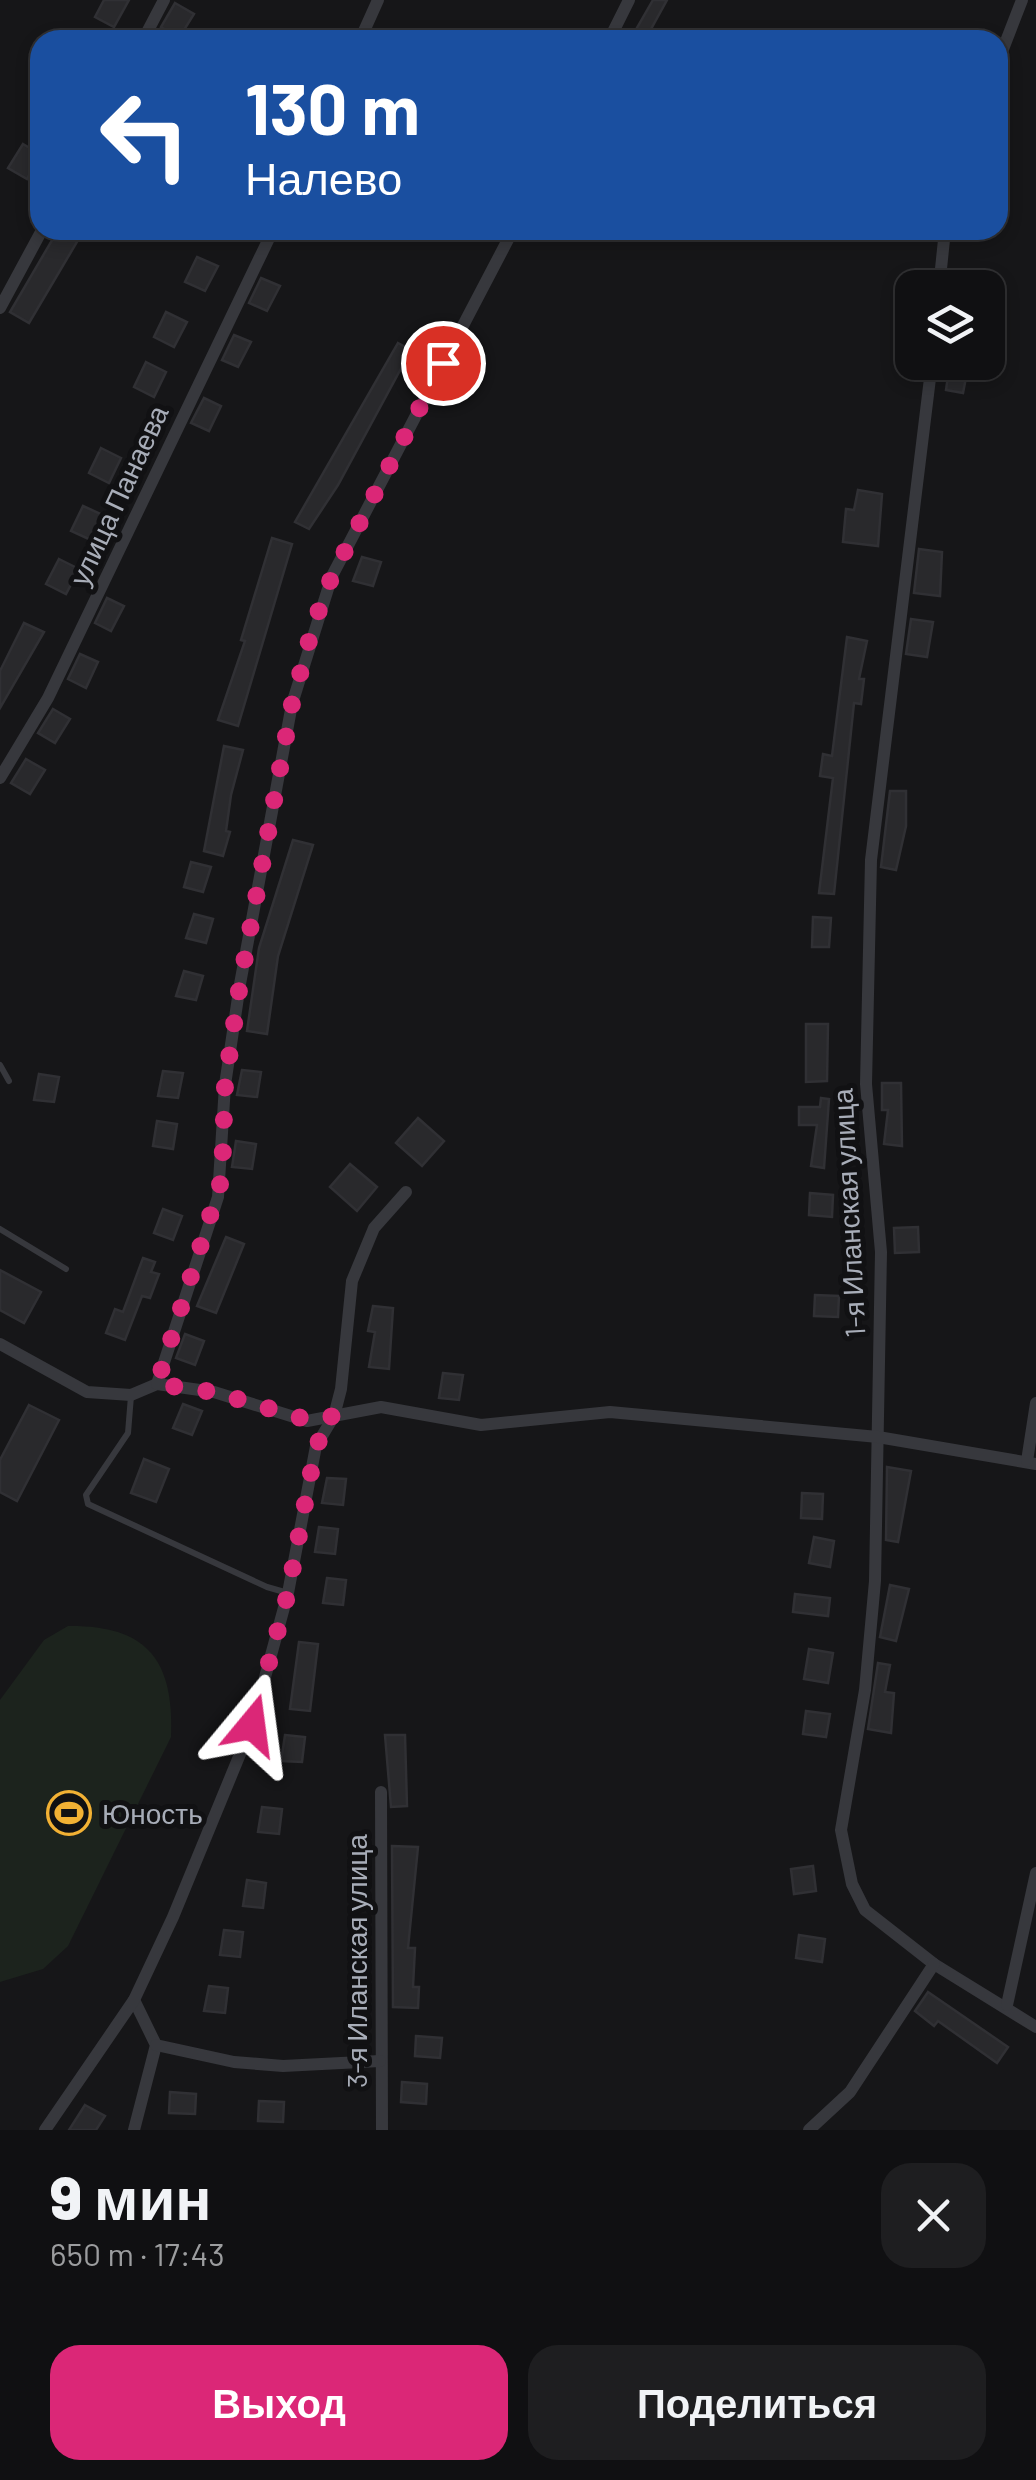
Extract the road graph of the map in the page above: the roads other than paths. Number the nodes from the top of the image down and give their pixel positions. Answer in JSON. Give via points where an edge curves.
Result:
{"nodes":[{"id":1,"x":164,"y":0,"type":"edge"},
{"id":2,"x":378,"y":0,"type":"edge"},
{"id":3,"x":629,"y":0,"type":"edge"},
{"id":4,"x":1022,"y":0,"type":"edge"},
{"id":5,"x":148,"y":30,"type":"edge"},
{"id":6,"x":364,"y":30,"type":"edge"},
{"id":7,"x":614,"y":30,"type":"edge"},
{"id":8,"x":1008,"y":36,"type":"edge"},
{"id":9,"x":37,"y":240,"type":"edge"},
{"id":10,"x":268,"y":240,"type":"edge"},
{"id":11,"x":508,"y":240,"type":"edge"},
{"id":12,"x":945,"y":240,"type":"edge"},
{"id":13,"x":942,"y":270,"type":"edge"},
{"id":14,"x":0,"y":308,"type":"edge"},
{"id":15,"x":930,"y":380,"type":"edge"},
{"id":16,"x":0,"y":778,"type":"edge"},
{"id":17,"x":0,"y":1065,"type":"edge"},
{"id":18,"x":9,"y":1081,"type":"dead end"},
{"id":19,"x":406,"y":1192,"type":"dead end"},
{"id":20,"x":0,"y":1230,"type":"edge"},
{"id":21,"x":66,"y":1269,"type":"dead end"},
{"id":22,"x":0,"y":1344,"type":"edge"},
{"id":23,"x":157,"y":1384,"type":"junction"},
{"id":24,"x":131,"y":1395,"type":"junction"},
{"id":25,"x":1036,"y":1403,"type":"edge"},
{"id":26,"x":334,"y":1416,"type":"junction"},
{"id":27,"x":878,"y":1436,"type":"junction"},
{"id":28,"x":1032,"y":1463,"type":"edge"},
{"id":29,"x":288,"y":1593,"type":"junction"},
{"id":30,"x":381,"y":1792,"type":"dead end"},
{"id":31,"x":1036,"y":1872,"type":"edge"},
{"id":32,"x":934,"y":1964,"type":"junction"},
{"id":33,"x":134,"y":2000,"type":"junction"},
{"id":34,"x":1007,"y":2005,"type":"junction"},
{"id":35,"x":1036,"y":2027,"type":"edge"},
{"id":36,"x":156,"y":2045,"type":"junction"},
{"id":37,"x":380,"y":2061,"type":"junction"},
{"id":38,"x":45,"y":2130,"type":"edge"},
{"id":39,"x":134,"y":2130,"type":"edge"},
{"id":40,"x":382,"y":2130,"type":"edge"},
{"id":41,"x":809,"y":2130,"type":"edge"}],
"edges":[{"from":1,"to":5,"type":"street"},
{"from":2,"to":6,"type":"street"},
{"from":3,"to":7,"type":"street"},
{"from":4,"to":8,"type":"street"},
{"from":9,"to":14,"type":"street"},
{"from":10,"to":16,"type":"street","name":"улица Панаева","via":[[56,680]]},
{"from":11,"to":23,"type":"street","via":[[332,576],[313,626],[240,984],[225,1085],[222,1178]]},
{"from":12,"to":13,"type":"street"},
{"from":15,"to":27,"type":"street","name":"1-я Иланская улица","via":[[870,860],[866,1084],[881,1252]]},
{"from":17,"to":18,"type":"lane"},
{"from":19,"to":26,"type":"street","via":[[374,1228],[352,1281]]},
{"from":20,"to":21,"type":"lane"},
{"from":22,"to":24,"type":"street","via":[[86,1392]]},
{"from":23,"to":24,"type":"street"},
{"from":23,"to":26,"type":"street","via":[[214,1392],[308,1420]]},
{"from":24,"to":29,"type":"lane","via":[[128,1433],[86,1494],[88,1504]]},
{"from":25,"to":28,"type":"street"},
{"from":26,"to":27,"type":"street","via":[[381,1407],[482,1426],[610,1412]]},
{"from":26,"to":29,"type":"street","via":[[316,1446]]},
{"from":27,"to":28,"type":"street"},
{"from":27,"to":32,"type":"street","name":"1-я Иланская улица","via":[[865,1690],[841,1830],[865,1910]]},
{"from":29,"to":33,"type":"street","via":[[252,1725]]},
{"from":30,"to":37,"type":"street","name":"3-я Иланская улица"},
{"from":31,"to":34,"type":"street"},
{"from":32,"to":34,"type":"street","name":"1-я Иланская улица"},
{"from":32,"to":41,"type":"street","via":[[850,2092]]},
{"from":33,"to":36,"type":"street"},
{"from":33,"to":38,"type":"street"},
{"from":34,"to":35,"type":"street","name":"1-я Иланская улица"},
{"from":36,"to":37,"type":"street","via":[[282,2066]]},
{"from":36,"to":39,"type":"street"},
{"from":37,"to":40,"type":"street","name":"3-я Иланская улица"}]}
